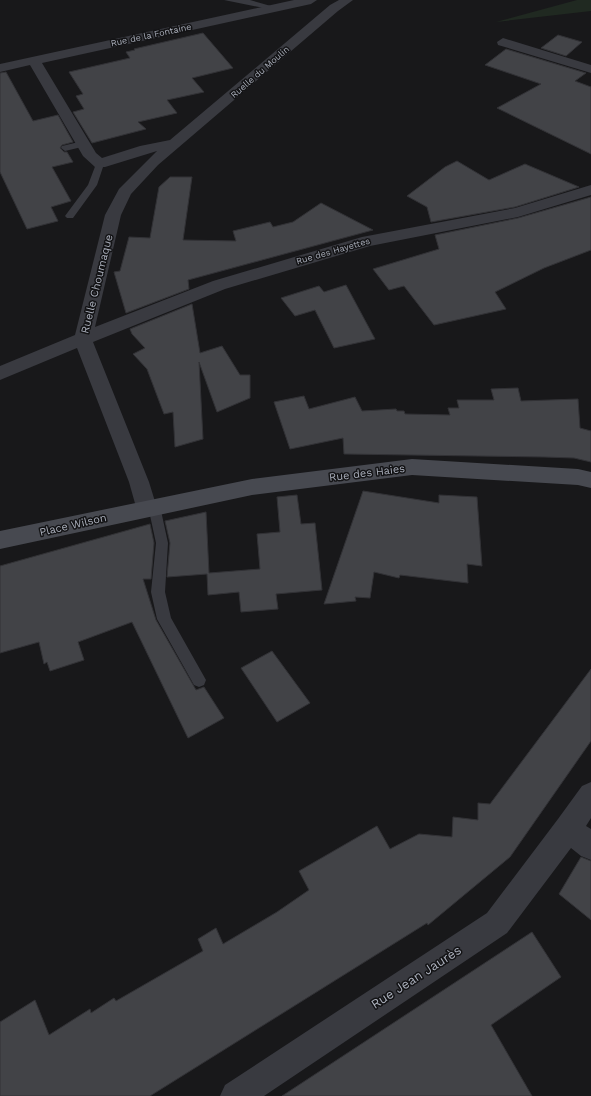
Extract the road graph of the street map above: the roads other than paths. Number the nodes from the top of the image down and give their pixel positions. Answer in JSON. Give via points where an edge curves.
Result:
{"nodes":[{"id":1,"x":228,"y":0,"type":"edge"},
{"id":2,"x":347,"y":0,"type":"edge"},
{"id":3,"x":307,"y":1,"type":"edge"},
{"id":4,"x":274,"y":8,"type":"junction"},
{"id":5,"x":334,"y":8,"type":"junction"},
{"id":6,"x":503,"y":42,"type":"dead end"},
{"id":7,"x":34,"y":60,"type":"junction"},
{"id":8,"x":0,"y":68,"type":"edge"},
{"id":9,"x":591,"y":69,"type":"edge"},
{"id":10,"x":83,"y":144,"type":"junction"},
{"id":11,"x":175,"y":144,"type":"junction"},
{"id":12,"x":65,"y":148,"type":"dead end"},
{"id":13,"x":100,"y":164,"type":"junction"},
{"id":14,"x":591,"y":190,"type":"edge"},
{"id":15,"x":70,"y":216,"type":"dead end"},
{"id":16,"x":83,"y":339,"type":"junction"},
{"id":17,"x":0,"y":373,"type":"edge"},
{"id":18,"x":591,"y":480,"type":"edge"},
{"id":19,"x":150,"y":507,"type":"junction"},
{"id":20,"x":0,"y":540,"type":"edge"},
{"id":21,"x":199,"y":680,"type":"dead end"},
{"id":22,"x":591,"y":795,"type":"edge"},
{"id":23,"x":568,"y":829,"type":"junction"},
{"id":24,"x":591,"y":846,"type":"edge"},
{"id":25,"x":236,"y":1096,"type":"edge"}],
"edges":[{"from":1,"to":4,"type":"lane","via":[[246,1]]},
{"from":2,"to":5,"type":"street","name":"Ruelle du Moulin"},
{"from":3,"to":4,"type":"street","name":"Rue de la Fontaine"},
{"from":3,"to":5,"type":"street","name":"Rue de la Fontaine"},
{"from":4,"to":7,"type":"street","name":"Rue de la Fontaine"},
{"from":5,"to":11,"type":"street","name":"Ruelle du Moulin"},
{"from":6,"to":9,"type":"street"},
{"from":7,"to":8,"type":"street","name":"Rue de la Fontaine"},
{"from":7,"to":10,"type":"street"},
{"from":10,"to":12,"type":"lane"},
{"from":10,"to":13,"type":"street","via":[[90,156]]},
{"from":11,"to":13,"type":"street","via":[[152,147]]},
{"from":11,"to":16,"type":"street","name":"Ruelle Choumaque","via":[[132,182],[118,202]]},
{"from":13,"to":15,"type":"lane","via":[[99,173],[92,186]]},
{"from":14,"to":16,"type":"street","name":"Rue des Hayettes","via":[[518,212],[333,250],[197,293]]},
{"from":16,"to":17,"type":"street"},
{"from":16,"to":19,"type":"street","name":"Ruelle Choumaque"},
{"from":18,"to":19,"type":"street","name":"Rue des Haies","via":[[578,477],[412,468],[252,487]]},
{"from":19,"to":20,"type":"street","name":"Place Wilson"},
{"from":19,"to":21,"type":"lane","via":[[162,543],[158,592],[164,619]]},
{"from":22,"to":23,"type":"street","name":"Rue Jean Jaurès"},
{"from":23,"to":24,"type":"street"},
{"from":23,"to":25,"type":"street","name":"Rue Jean Jaurès","via":[[497,924]]}]}
